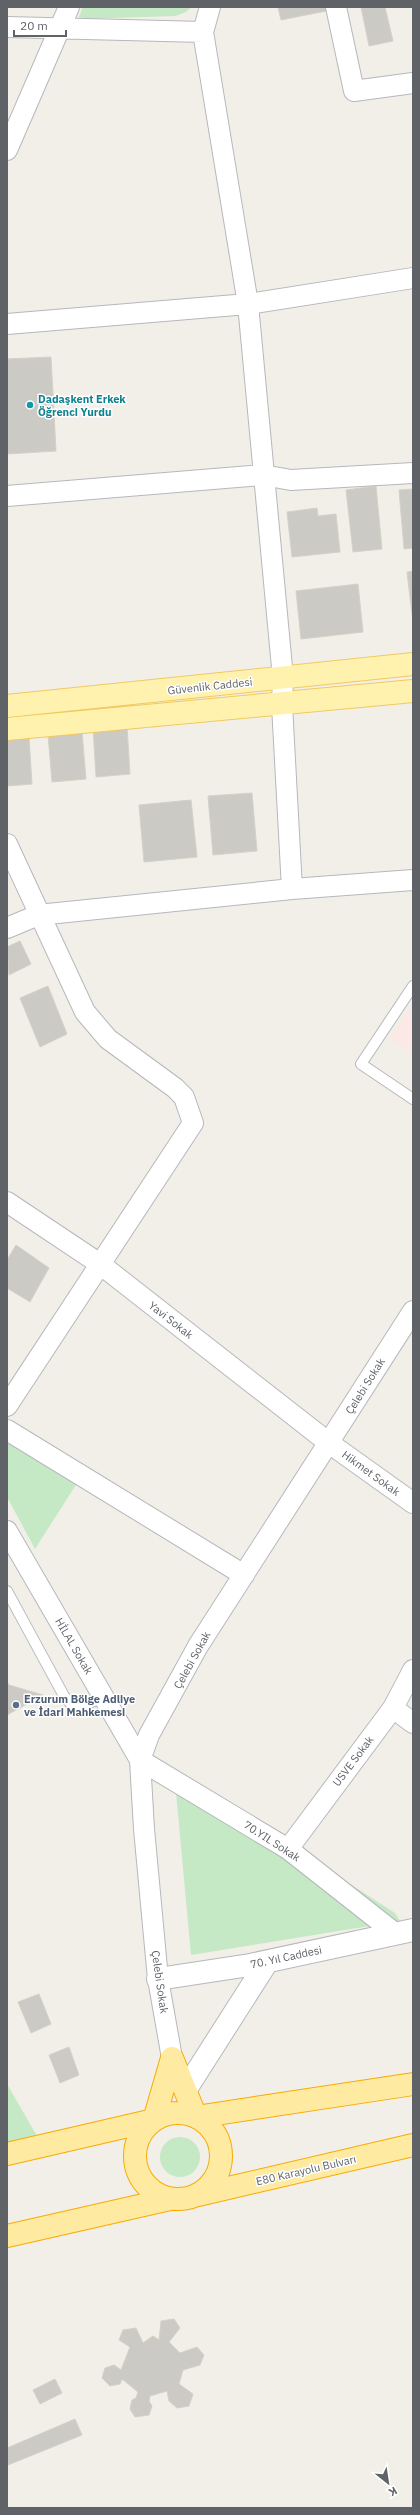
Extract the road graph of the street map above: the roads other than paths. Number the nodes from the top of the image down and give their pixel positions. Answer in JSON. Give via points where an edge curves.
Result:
{"nodes":[{"id":1,"x":69,"y":7,"type":"edge"},
{"id":2,"x":210,"y":7,"type":"edge"},
{"id":3,"x":336,"y":7,"type":"edge"},
{"id":4,"x":7,"y":27,"type":"edge"},
{"id":5,"x":60,"y":27,"type":"junction"},
{"id":6,"x":203,"y":32,"type":"junction"},
{"id":7,"x":413,"y":83,"type":"edge"},
{"id":8,"x":7,"y":150,"type":"edge"},
{"id":9,"x":413,"y":278,"type":"edge"},
{"id":10,"x":248,"y":304,"type":"junction"},
{"id":11,"x":7,"y":324,"type":"edge"},
{"id":12,"x":413,"y":473,"type":"edge"},
{"id":13,"x":263,"y":474,"type":"junction"},
{"id":14,"x":7,"y":496,"type":"edge"},
{"id":15,"x":413,"y":664,"type":"edge"},
{"id":16,"x":283,"y":678,"type":"junction"},
{"id":17,"x":413,"y":691,"type":"edge"},
{"id":18,"x":282,"y":705,"type":"junction"},
{"id":19,"x":7,"y":706,"type":"edge"},
{"id":20,"x":7,"y":729,"type":"edge"},
{"id":21,"x":7,"y":844,"type":"edge"},
{"id":22,"x":413,"y":880,"type":"edge"},
{"id":23,"x":292,"y":889,"type":"junction"},
{"id":24,"x":38,"y":915,"type":"junction"},
{"id":25,"x":7,"y":928,"type":"edge"},
{"id":26,"x":413,"y":986,"type":"edge"},
{"id":27,"x":413,"y":1099,"type":"edge"},
{"id":28,"x":7,"y":1202,"type":"edge"},
{"id":29,"x":100,"y":1264,"type":"junction"},
{"id":30,"x":413,"y":1311,"type":"edge"},
{"id":31,"x":7,"y":1406,"type":"edge"},
{"id":32,"x":7,"y":1430,"type":"edge"},
{"id":33,"x":329,"y":1443,"type":"junction"},
{"id":34,"x":413,"y":1503,"type":"edge"},
{"id":35,"x":7,"y":1531,"type":"edge"},
{"id":36,"x":244,"y":1575,"type":"junction"},
{"id":37,"x":7,"y":1590,"type":"edge"},
{"id":38,"x":413,"y":1670,"type":"edge"},
{"id":39,"x":104,"y":1697,"type":"junction"},
{"id":40,"x":393,"y":1708,"type":"junction"},
{"id":41,"x":413,"y":1723,"type":"edge"},
{"id":42,"x":140,"y":1760,"type":"junction"},
{"id":43,"x":288,"y":1849,"type":"junction"},
{"id":44,"x":405,"y":1932,"type":"edge"},
{"id":45,"x":267,"y":1962,"type":"junction"},
{"id":46,"x":158,"y":1979,"type":"junction"},
{"id":47,"x":172,"y":2058,"type":"junction"},
{"id":48,"x":413,"y":2084,"type":"edge"},
{"id":49,"x":186,"y":2089,"type":"junction"},
{"id":50,"x":196,"y":2117,"type":"junction"},
{"id":51,"x":154,"y":2120,"type":"junction"},
{"id":52,"x":413,"y":2145,"type":"edge"},
{"id":53,"x":7,"y":2154,"type":"edge"},
{"id":54,"x":198,"y":2195,"type":"junction"},
{"id":55,"x":170,"y":2199,"type":"junction"},
{"id":56,"x":7,"y":2236,"type":"edge"}],
"edges":[{"from":1,"to":5,"type":"street"},
{"from":2,"to":6,"type":"street"},
{"from":3,"to":7,"type":"street","via":[[354,91]]},
{"from":4,"to":5,"type":"street"},
{"from":5,"to":6,"type":"street"},
{"from":5,"to":8,"type":"street"},
{"from":6,"to":10,"type":"street"},
{"from":9,"to":10,"type":"street"},
{"from":10,"to":11,"type":"street"},
{"from":10,"to":13,"type":"street"},
{"from":12,"to":13,"type":"street","via":[[291,480]]},
{"from":13,"to":14,"type":"street"},
{"from":13,"to":16,"type":"street"},
{"from":15,"to":16,"type":"main road","name":"Güvenlik Caddesi"},
{"from":16,"to":18,"type":"street"},
{"from":16,"to":19,"type":"main road","name":"Güvenlik Caddesi"},
{"from":17,"to":18,"type":"main road"},
{"from":18,"to":20,"type":"main road"},
{"from":18,"to":23,"type":"street"},
{"from":21,"to":24,"type":"street"},
{"from":22,"to":23,"type":"street"},
{"from":23,"to":24,"type":"street"},
{"from":24,"to":25,"type":"street"},
{"from":24,"to":29,"type":"street","via":[[85,1012],[108,1039],[184,1097],[193,1123]]},
{"from":26,"to":27,"type":"lane","via":[[361,1064]]},
{"from":28,"to":29,"type":"street","name":"Yavi Sokak"},
{"from":29,"to":31,"type":"street"},
{"from":29,"to":33,"type":"street","name":"Yavi Sokak"},
{"from":30,"to":33,"type":"street","name":"Çelebi Sokak"},
{"from":32,"to":36,"type":"street"},
{"from":33,"to":34,"type":"street","name":"Hikmet Sokak"},
{"from":33,"to":36,"type":"street","name":"Çelebi Sokak"},
{"from":35,"to":39,"type":"street","name":"HİLAL Sokak"},
{"from":36,"to":42,"type":"street","name":"Çelebi Sokak","via":[[198,1646],[149,1735]]},
{"from":37,"to":39,"type":"lane","via":[[64,1696],[72,1705],[85,1705]]},
{"from":38,"to":40,"type":"street","name":"USVE Sokak"},
{"from":39,"to":42,"type":"street","name":"HİLAL Sokak"},
{"from":40,"to":41,"type":"street"},
{"from":40,"to":43,"type":"street","name":"USVE Sokak"},
{"from":42,"to":43,"type":"street","name":"70.YIL Sokak"},
{"from":42,"to":46,"type":"street","name":"Çelebi Sokak"},
{"from":43,"to":44,"type":"street","name":"70.YIL Sokak"},
{"from":44,"to":45,"type":"street","name":"70. Yıl Caddesi"},
{"from":45,"to":46,"type":"street","name":"70. Yıl Caddesi"},
{"from":45,"to":49,"type":"street"},
{"from":46,"to":47,"type":"street","name":"Çelebi Sokak"},
{"from":47,"to":49,"type":"highway"},
{"from":47,"to":51,"type":"highway"},
{"from":48,"to":50,"type":"highway"},
{"from":49,"to":50,"type":"highway"},
{"from":50,"to":51,"type":"highway","via":[[183,2113],[168,2114]]},
{"from":50,"to":54,"type":"highway","via":[[208,2124],[221,2148],[221,2162],[217,2175],[209,2187]]},
{"from":51,"to":53,"type":"highway"},
{"from":51,"to":55,"type":"highway","via":[[136,2143],[137,2172],[145,2185],[156,2194]]},
{"from":52,"to":54,"type":"highway","name":"E80 Karayolu Bulvarı"},
{"from":54,"to":55,"type":"highway","via":[[185,2199]]},
{"from":55,"to":56,"type":"highway"}]}
